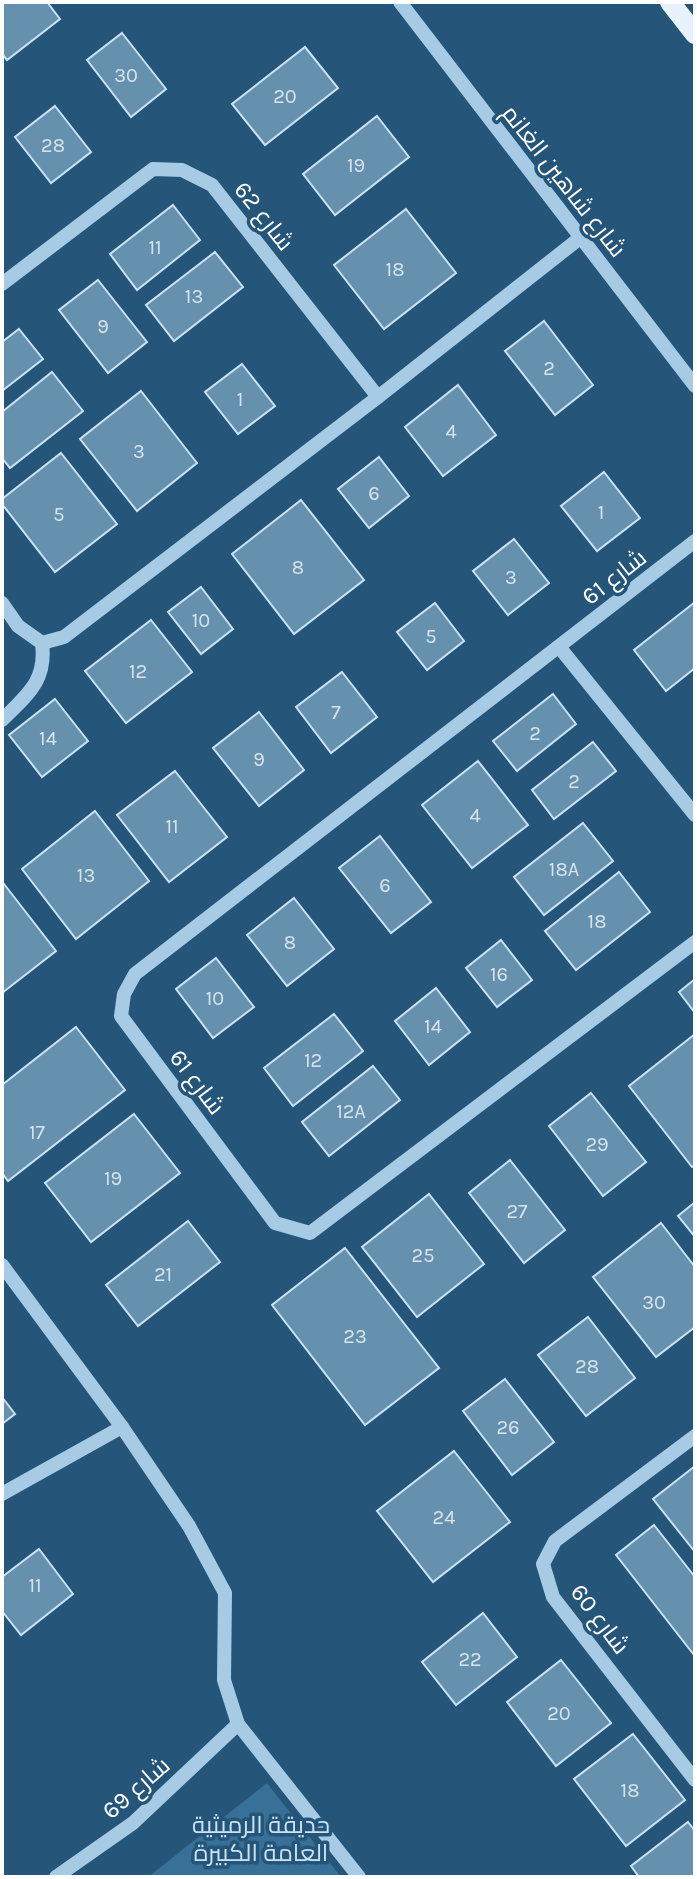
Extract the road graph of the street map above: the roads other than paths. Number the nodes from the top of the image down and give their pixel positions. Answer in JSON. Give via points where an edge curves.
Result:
{"nodes":[{"id":1,"x":400,"y":2,"type":"edge"},
{"id":2,"x":670,"y":2,"type":"edge"},
{"id":3,"x":695,"y":34,"type":"edge"},
{"id":4,"x":580,"y":238,"type":"junction"},
{"id":5,"x":2,"y":284,"type":"edge"},
{"id":6,"x":695,"y":386,"type":"edge"},
{"id":7,"x":378,"y":397,"type":"junction"},
{"id":8,"x":695,"y":541,"type":"edge"},
{"id":9,"x":2,"y":603,"type":"edge"},
{"id":10,"x":42,"y":643,"type":"junction"},
{"id":11,"x":560,"y":648,"type":"junction"},
{"id":12,"x":2,"y":720,"type":"edge"},
{"id":13,"x":695,"y":815,"type":"edge"},
{"id":14,"x":695,"y":942,"type":"edge"},
{"id":15,"x":2,"y":1265,"type":"edge"},
{"id":16,"x":122,"y":1427,"type":"junction"},
{"id":17,"x":695,"y":1436,"type":"edge"},
{"id":18,"x":2,"y":1494,"type":"edge"},
{"id":19,"x":238,"y":1724,"type":"junction"},
{"id":20,"x":695,"y":1780,"type":"edge"},
{"id":21,"x":56,"y":1877,"type":"edge"},
{"id":22,"x":359,"y":1877,"type":"edge"}],
"edges":[{"from":1,"to":4,"type":"street","name":"شارع شاهين الغانم"},
{"from":2,"to":3,"type":"main road"},
{"from":4,"to":6,"type":"street","name":"شارع شاهين الغانم"},
{"from":4,"to":7,"type":"street"},
{"from":5,"to":7,"type":"street","name":"شارع 62","via":[[153,169],[182,170],[212,185]]},
{"from":7,"to":10,"type":"street","via":[[64,637]]},
{"from":8,"to":11,"type":"street","name":"شارع 61"},
{"from":9,"to":10,"type":"street","via":[[18,626]]},
{"from":10,"to":12,"type":"street","via":[[42,670],[32,689]]},
{"from":11,"to":13,"type":"street"},
{"from":11,"to":14,"type":"street","name":"شارع 61","via":[[135,974],[124,994],[121,1016],[275,1223],[310,1233]]},
{"from":15,"to":16,"type":"street"},
{"from":16,"to":18,"type":"street"},
{"from":16,"to":19,"type":"street","via":[[189,1526],[225,1593],[224,1680]]},
{"from":17,"to":20,"type":"street","name":"شارع 60","via":[[555,1541],[543,1564],[553,1597]]},
{"from":19,"to":21,"type":"street","name":"شارع 69","via":[[133,1823]]},
{"from":19,"to":22,"type":"street"}]}
